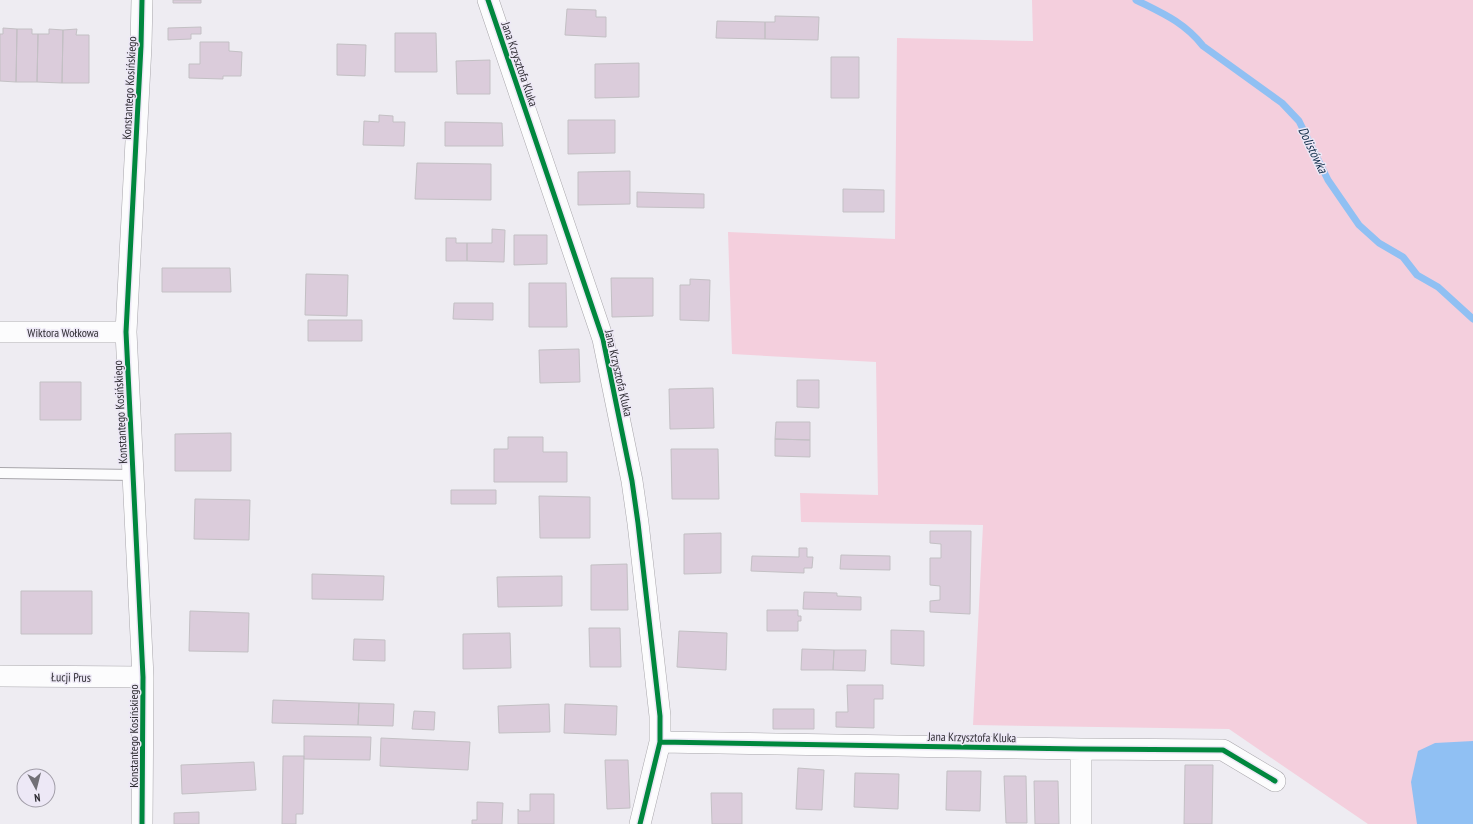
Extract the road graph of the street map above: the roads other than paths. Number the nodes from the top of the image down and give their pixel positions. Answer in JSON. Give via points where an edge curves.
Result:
{"nodes":[{"id":1,"x":142,"y":0,"type":"edge"},
{"id":2,"x":488,"y":0,"type":"edge"},
{"id":3,"x":0,"y":332,"type":"edge"},
{"id":4,"x":126,"y":332,"type":"junction"},
{"id":5,"x":0,"y":473,"type":"edge"},
{"id":6,"x":134,"y":475,"type":"junction"},
{"id":7,"x":0,"y":676,"type":"edge"},
{"id":8,"x":143,"y":677,"type":"junction"},
{"id":9,"x":660,"y":742,"type":"junction"},
{"id":10,"x":1081,"y":749,"type":"junction"},
{"id":11,"x":1275,"y":780,"type":"dead end"},
{"id":12,"x":142,"y":824,"type":"edge"},
{"id":13,"x":640,"y":824,"type":"edge"},
{"id":14,"x":1081,"y":824,"type":"edge"}],
"edges":[{"from":1,"to":4,"type":"street","name":"Konstantego Kosińskiego"},
{"from":2,"to":9,"type":"street","name":"Jana Krzysztofa Kluka","via":[[602,339],[632,481],[658,689]]},
{"from":3,"to":4,"type":"street","name":"Wiktora Wołkowa"},
{"from":4,"to":6,"type":"street","name":"Konstantego Kosińskiego"},
{"from":5,"to":6,"type":"lane"},
{"from":6,"to":8,"type":"street","name":"Konstantego Kosińskiego"},
{"from":7,"to":8,"type":"street","name":"Łucji Prus"},
{"from":8,"to":12,"type":"street","name":"Konstantego Kosińskiego"},
{"from":9,"to":10,"type":"street","name":"Jana Krzysztofa Kluka"},
{"from":9,"to":13,"type":"street","name":"Jana Krzysztofa Kluka"},
{"from":10,"to":11,"type":"street","name":"Jana Krzysztofa Kluka","via":[[1222,750]]},
{"from":10,"to":14,"type":"street"}]}
